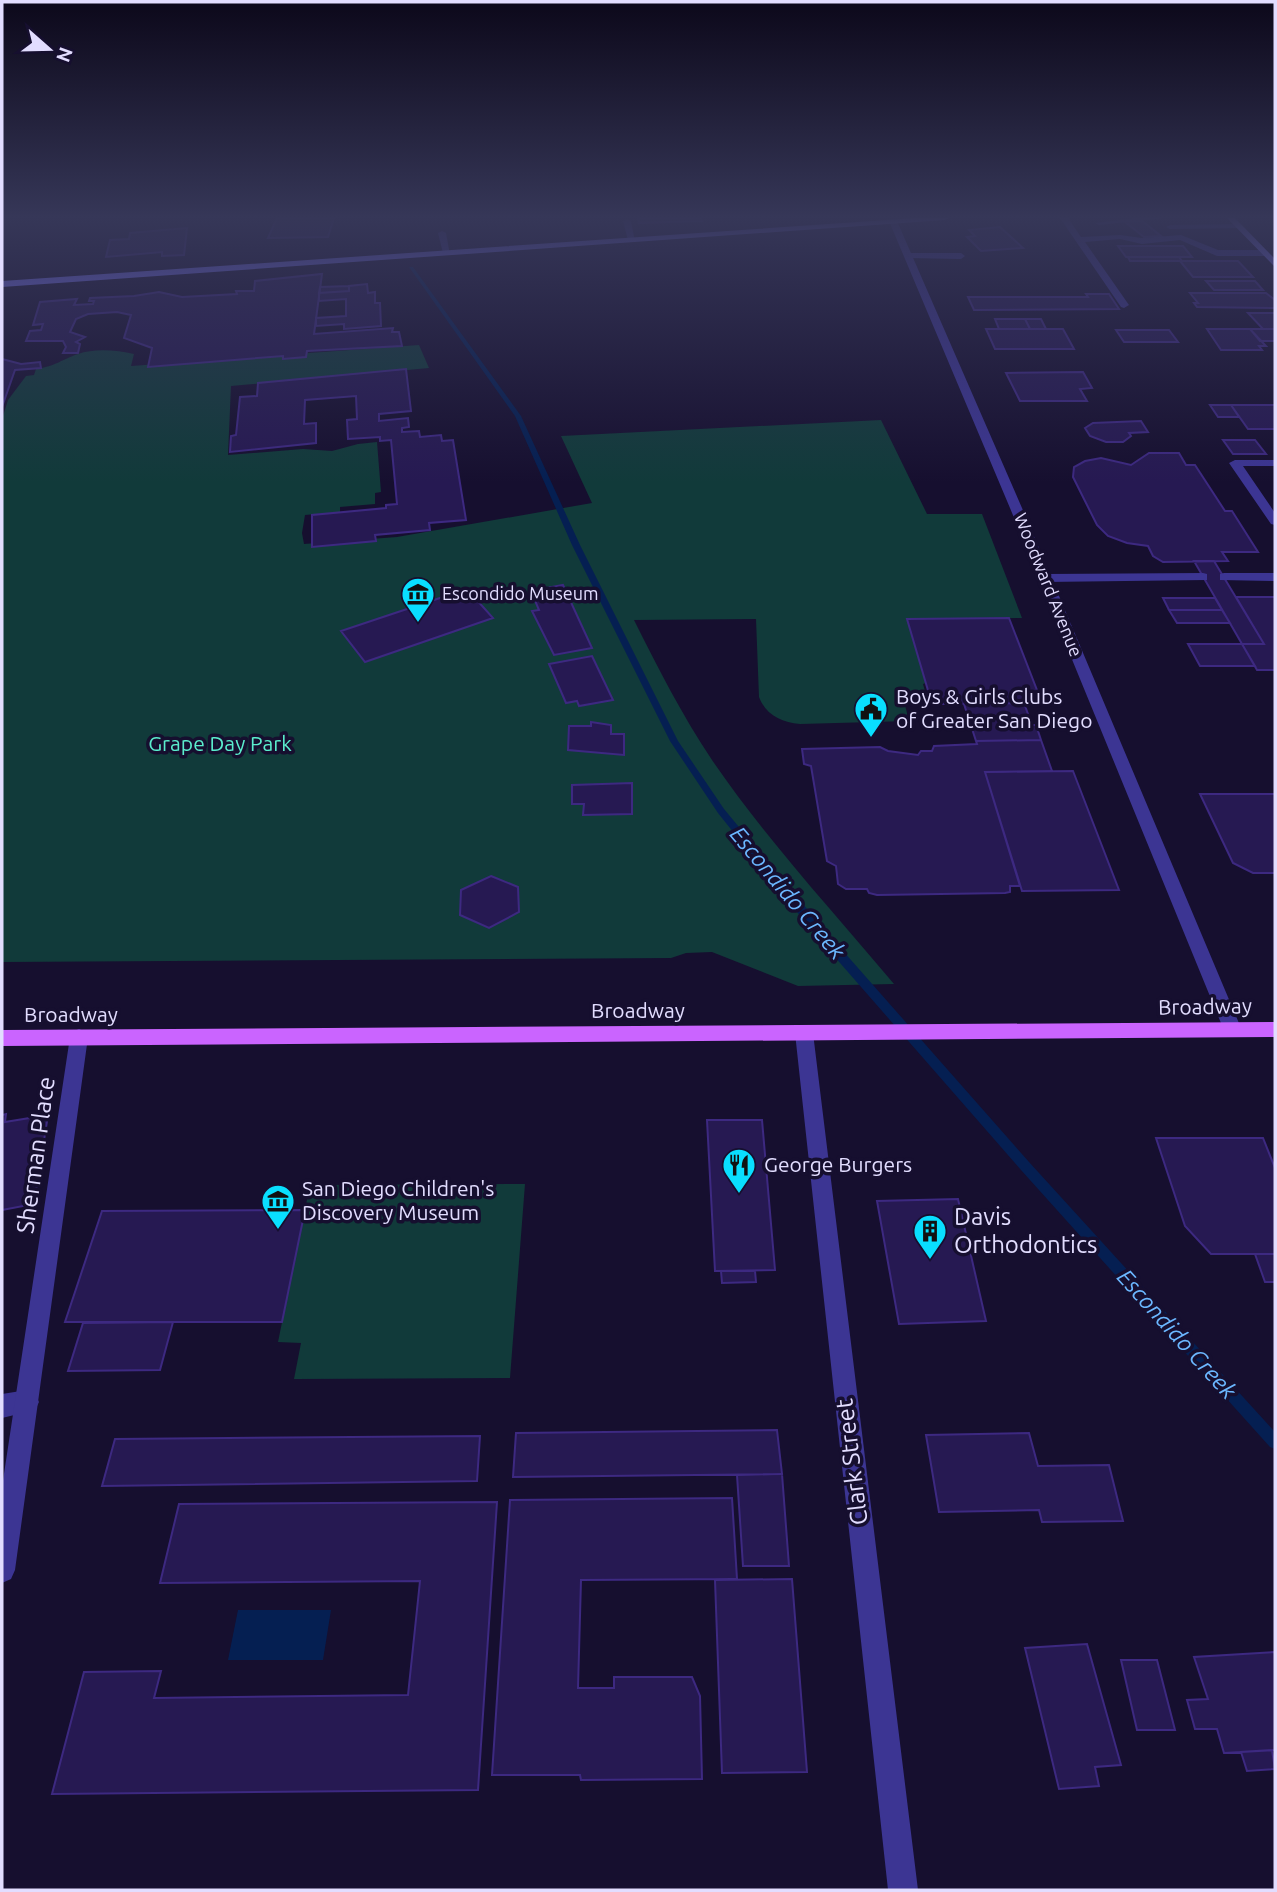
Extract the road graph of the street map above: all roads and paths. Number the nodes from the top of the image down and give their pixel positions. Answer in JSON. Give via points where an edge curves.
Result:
{"nodes":[{"id":1,"x":930,"y":306,"type":"edge"},
{"id":2,"x":1275,"y":463,"type":"edge"},
{"id":3,"x":1275,"y":521,"type":"edge"},
{"id":4,"x":1203,"y":577,"type":"dead end"},
{"id":5,"x":1045,"y":578,"type":"junction"},
{"id":6,"x":1224,"y":578,"type":"dead end"},
{"id":7,"x":1275,"y":578,"type":"edge"},
{"id":8,"x":1231,"y":1028,"type":"junction"},
{"id":9,"x":1275,"y":1029,"type":"edge"},
{"id":10,"x":804,"y":1033,"type":"junction"},
{"id":11,"x":79,"y":1037,"type":"junction"},
{"id":12,"x":2,"y":1038,"type":"edge"},
{"id":13,"x":27,"y":1402,"type":"junction"},
{"id":14,"x":2,"y":1406,"type":"edge"},
{"id":15,"x":2,"y":1570,"type":"edge"},
{"id":16,"x":903,"y":1890,"type":"edge"}],
"edges":[{"from":1,"to":5,"type":"street","name":"Woodward Avenue"},
{"from":2,"to":3,"type":"street","via":[[1235,463]]},
{"from":4,"to":5,"type":"street"},
{"from":5,"to":8,"type":"street","name":"Woodward Avenue"},
{"from":6,"to":7,"type":"street"},
{"from":8,"to":9,"type":"main road","name":"Broadway"},
{"from":8,"to":10,"type":"main road","name":"Broadway"},
{"from":10,"to":11,"type":"main road","name":"Broadway"},
{"from":10,"to":16,"type":"street","name":"Clark Street"},
{"from":11,"to":12,"type":"main road","name":"Broadway"},
{"from":11,"to":13,"type":"street","name":"Sherman Place"},
{"from":13,"to":14,"type":"street"},
{"from":13,"to":15,"type":"street","name":"Sherman Place"}]}
